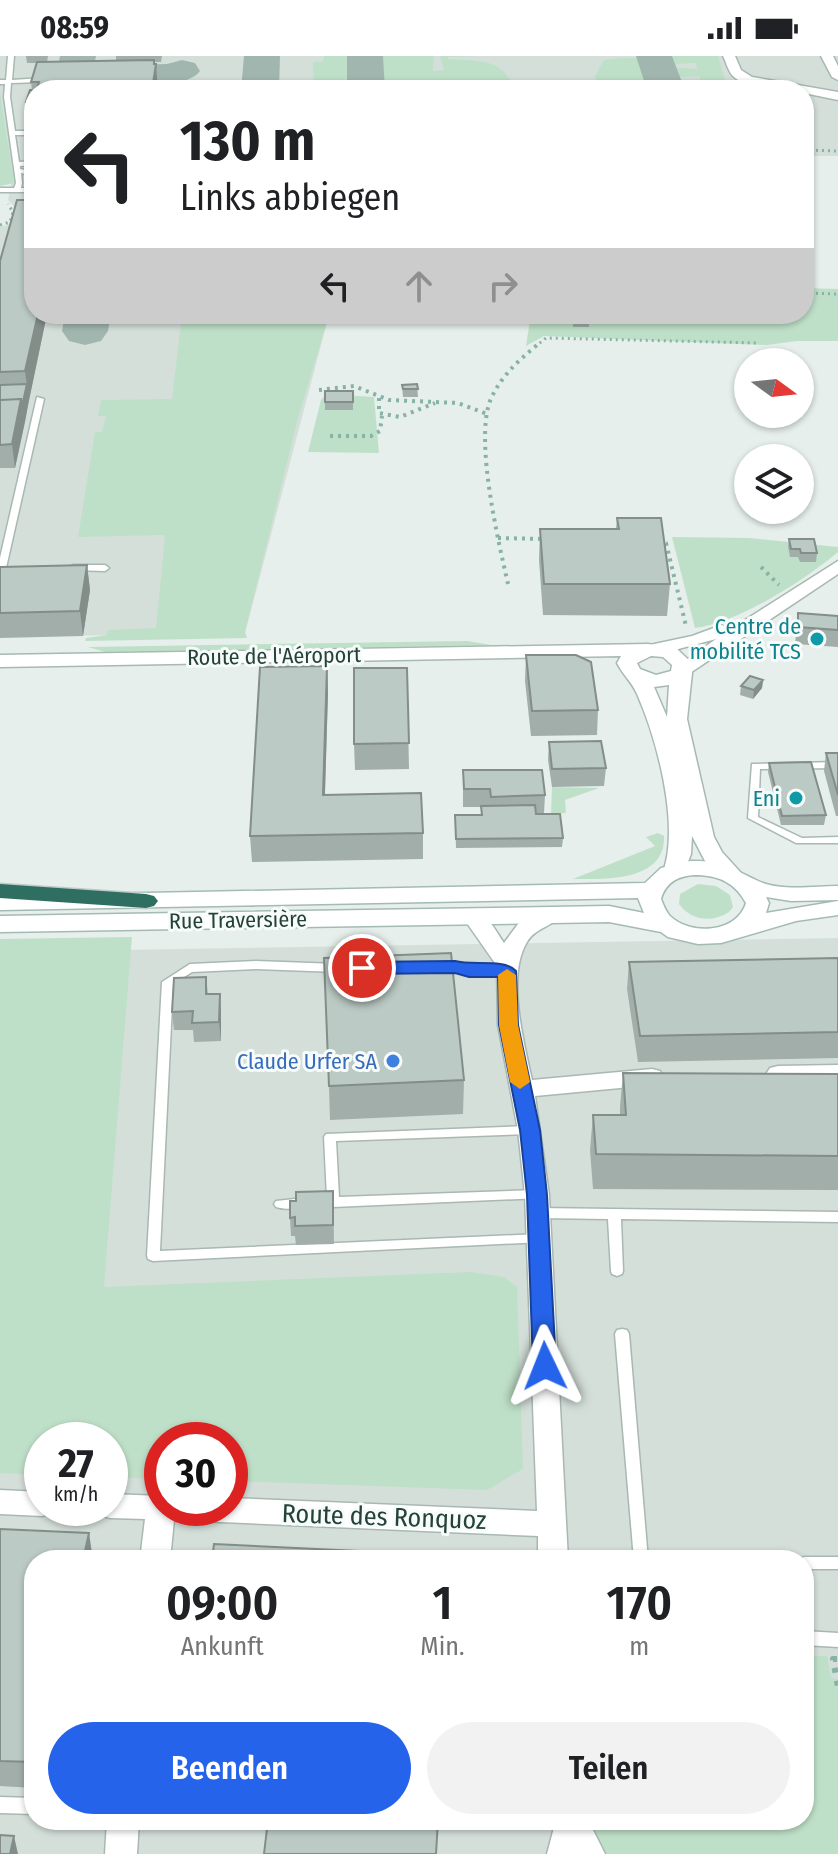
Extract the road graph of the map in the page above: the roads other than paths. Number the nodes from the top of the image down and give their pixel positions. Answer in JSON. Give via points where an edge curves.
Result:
{"nodes":[{"id":1,"x":11,"y":56,"type":"edge"},
{"id":2,"x":729,"y":56,"type":"edge"},
{"id":3,"x":827,"y":56,"type":"edge"},
{"id":4,"x":837,"y":76,"type":"edge"},
{"id":5,"x":748,"y":80,"type":"edge"},
{"id":6,"x":24,"y":81,"type":"edge"},
{"id":7,"x":4,"y":82,"type":"edge"},
{"id":8,"x":814,"y":85,"type":"edge"},
{"id":9,"x":814,"y":91,"type":"edge"},
{"id":10,"x":838,"y":96,"type":"edge"},
{"id":11,"x":11,"y":133,"type":"junction"},
{"id":12,"x":24,"y":133,"type":"edge"},
{"id":13,"x":24,"y":165,"type":"edge"},
{"id":14,"x":17,"y":167,"type":"junction"},
{"id":15,"x":24,"y":170,"type":"edge"},
{"id":16,"x":20,"y":187,"type":"junction"},
{"id":17,"x":24,"y":188,"type":"edge"},
{"id":18,"x":0,"y":190,"type":"edge"},
{"id":19,"x":40,"y":399,"type":"dead end"},
{"id":20,"x":838,"y":566,"type":"edge"},
{"id":21,"x":1,"y":568,"type":"edge"},
{"id":22,"x":17,"y":568,"type":"edge"},
{"id":23,"x":61,"y":568,"type":"edge"},
{"id":24,"x":105,"y":568,"type":"dead end"},
{"id":25,"x":771,"y":609,"type":"junction"},
{"id":26,"x":650,"y":650,"type":"junction"},
{"id":27,"x":549,"y":653,"type":"junction"},
{"id":28,"x":0,"y":661,"type":"edge"},
{"id":29,"x":682,"y":671,"type":"junction"},
{"id":30,"x":635,"y":675,"type":"junction"},
{"id":31,"x":838,"y":765,"type":"edge"},
{"id":32,"x":838,"y":840,"type":"edge"},
{"id":33,"x":674,"y":872,"type":"junction"},
{"id":34,"x":740,"y":881,"type":"junction"},
{"id":35,"x":651,"y":890,"type":"junction"},
{"id":36,"x":0,"y":891,"type":"edge"},
{"id":37,"x":838,"y":893,"type":"edge"},
{"id":38,"x":146,"y":901,"type":"junction"},
{"id":39,"x":0,"y":903,"type":"edge"},
{"id":40,"x":838,"y":908,"type":"edge"},
{"id":41,"x":550,"y":915,"type":"junction"},
{"id":42,"x":473,"y":916,"type":"junction"},
{"id":43,"x":0,"y":924,"type":"edge"},
{"id":44,"x":666,"y":925,"type":"junction"},
{"id":45,"x":745,"y":926,"type":"junction"},
{"id":46,"x":424,"y":967,"type":"edge"},
{"id":47,"x":507,"y":967,"type":"junction"},
{"id":48,"x":346,"y":968,"type":"edge"},
{"id":49,"x":838,"y":1073,"type":"edge"},
{"id":50,"x":761,"y":1075,"type":"edge"},
{"id":51,"x":669,"y":1077,"type":"edge"},
{"id":52,"x":521,"y":1089,"type":"junction"},
{"id":53,"x":530,"y":1130,"type":"junction"},
{"id":54,"x":333,"y":1202,"type":"junction"},
{"id":55,"x":280,"y":1204,"type":"dead end"},
{"id":56,"x":614,"y":1214,"type":"junction"},
{"id":57,"x":538,"y":1216,"type":"junction"},
{"id":58,"x":838,"y":1217,"type":"edge"},
{"id":59,"x":617,"y":1271,"type":"dead end"},
{"id":60,"x":622,"y":1334,"type":"dead end"},
{"id":61,"x":0,"y":1502,"type":"edge"},
{"id":62,"x":24,"y":1503,"type":"edge"},
{"id":63,"x":248,"y":1511,"type":"edge"},
{"id":64,"x":551,"y":1524,"type":"junction"},
{"id":65,"x":160,"y":1526,"type":"edge"},
{"id":66,"x":156,"y":1550,"type":"edge"},
{"id":67,"x":552,"y":1550,"type":"edge"},
{"id":68,"x":640,"y":1550,"type":"edge"},
{"id":69,"x":814,"y":1563,"type":"edge"},
{"id":70,"x":838,"y":1563,"type":"edge"},
{"id":71,"x":814,"y":1639,"type":"edge"},
{"id":72,"x":838,"y":1640,"type":"edge"},
{"id":73,"x":0,"y":1805,"type":"edge"},
{"id":74,"x":24,"y":1806,"type":"edge"},
{"id":75,"x":122,"y":1830,"type":"edge"},
{"id":76,"x":121,"y":1854,"type":"edge"}],
"edges":[{"from":1,"to":7,"type":"lane"},
{"from":2,"to":5,"type":"street"},
{"from":3,"to":4,"type":"street"},
{"from":4,"to":8,"type":"street"},
{"from":6,"to":7,"type":"lane"},
{"from":7,"to":11,"type":"lane"},
{"from":9,"to":10,"type":"street"},
{"from":11,"to":12,"type":"lane"},
{"from":11,"to":14,"type":"lane"},
{"from":13,"to":14,"type":"lane"},
{"from":14,"to":15,"type":"lane"},
{"from":14,"to":16,"type":"lane"},
{"from":16,"to":17,"type":"lane"},
{"from":16,"to":18,"type":"lane"},
{"from":19,"to":21,"type":"lane"},
{"from":20,"to":25,"type":"street","name":"Route de l'Aéroport"},
{"from":21,"to":22,"type":"lane"},
{"from":23,"to":24,"type":"lane"},
{"from":25,"to":26,"type":"street","name":"Route de l'Aéroport","via":[[697,640]]},
{"from":25,"to":29,"type":"street","name":"Route de l'Aéroport"},
{"from":26,"to":27,"type":"main road","name":"Route de l'Aéroport"},
{"from":26,"to":29,"type":"main road","via":[[675,655]]},
{"from":26,"to":30,"type":"main road","via":[[629,659]]},
{"from":27,"to":28,"type":"main road","name":"Route de l'Aéroport"},
{"from":27,"to":30,"type":"main road","name":"Route de l'Aéroport","via":[[588,658]]},
{"from":29,"to":30,"type":"main road","via":[[661,681]]},
{"from":29,"to":34,"type":"main road","via":[[677,719],[703,837],[713,856]]},
{"from":30,"to":33,"type":"main road","via":[[652,700],[677,816],[681,846]]},
{"from":31,"to":32,"type":"lane","via":[[755,766],[753,818],[800,841]]},
{"from":33,"to":34,"type":"main road","via":[[704,868]]},
{"from":33,"to":35,"type":"main road"},
{"from":34,"to":37,"type":"main road","via":[[791,894]]},
{"from":34,"to":45,"type":"main road","via":[[757,906]]},
{"from":35,"to":38,"type":"main road","name":"Rue Traversière"},
{"from":35,"to":44,"type":"main road","via":[[651,908]]},
{"from":36,"to":38,"type":"highway"},
{"from":38,"to":39,"type":"main road","name":"Rue Traversière"},
{"from":40,"to":45,"type":"main road"},
{"from":41,"to":42,"type":"main road","name":"Rue Traversière"},
{"from":41,"to":44,"type":"main road","name":"Rue Traversière","via":[[609,914]]},
{"from":41,"to":47,"type":"street","via":[[529,925],[515,942]]},
{"from":42,"to":43,"type":"main road","name":"Rue Traversière"},
{"from":42,"to":47,"type":"street"},
{"from":44,"to":45,"type":"main road","via":[[711,937]]},
{"from":46,"to":47,"type":"lane"},
{"from":47,"to":52,"type":"street","via":[[509,1025]]},
{"from":48,"to":57,"type":"lane","via":[[190,968],[168,982],[153,1256]]},
{"from":49,"to":50,"type":"street"},
{"from":51,"to":52,"type":"street"},
{"from":52,"to":53,"type":"street"},
{"from":53,"to":54,"type":"lane","via":[[330,1137]]},
{"from":53,"to":57,"type":"street"},
{"from":54,"to":55,"type":"lane"},
{"from":54,"to":57,"type":"lane"},
{"from":56,"to":57,"type":"lane"},
{"from":56,"to":58,"type":"lane"},
{"from":56,"to":59,"type":"lane"},
{"from":57,"to":64,"type":"street"},
{"from":60,"to":68,"type":"lane"},
{"from":61,"to":62,"type":"street"},
{"from":63,"to":64,"type":"street","name":"Route des Ronquoz"},
{"from":64,"to":67,"type":"street"},
{"from":65,"to":66,"type":"street"},
{"from":69,"to":70,"type":"lane"},
{"from":71,"to":72,"type":"lane"},
{"from":73,"to":74,"type":"lane"},
{"from":75,"to":76,"type":"street"}]}
